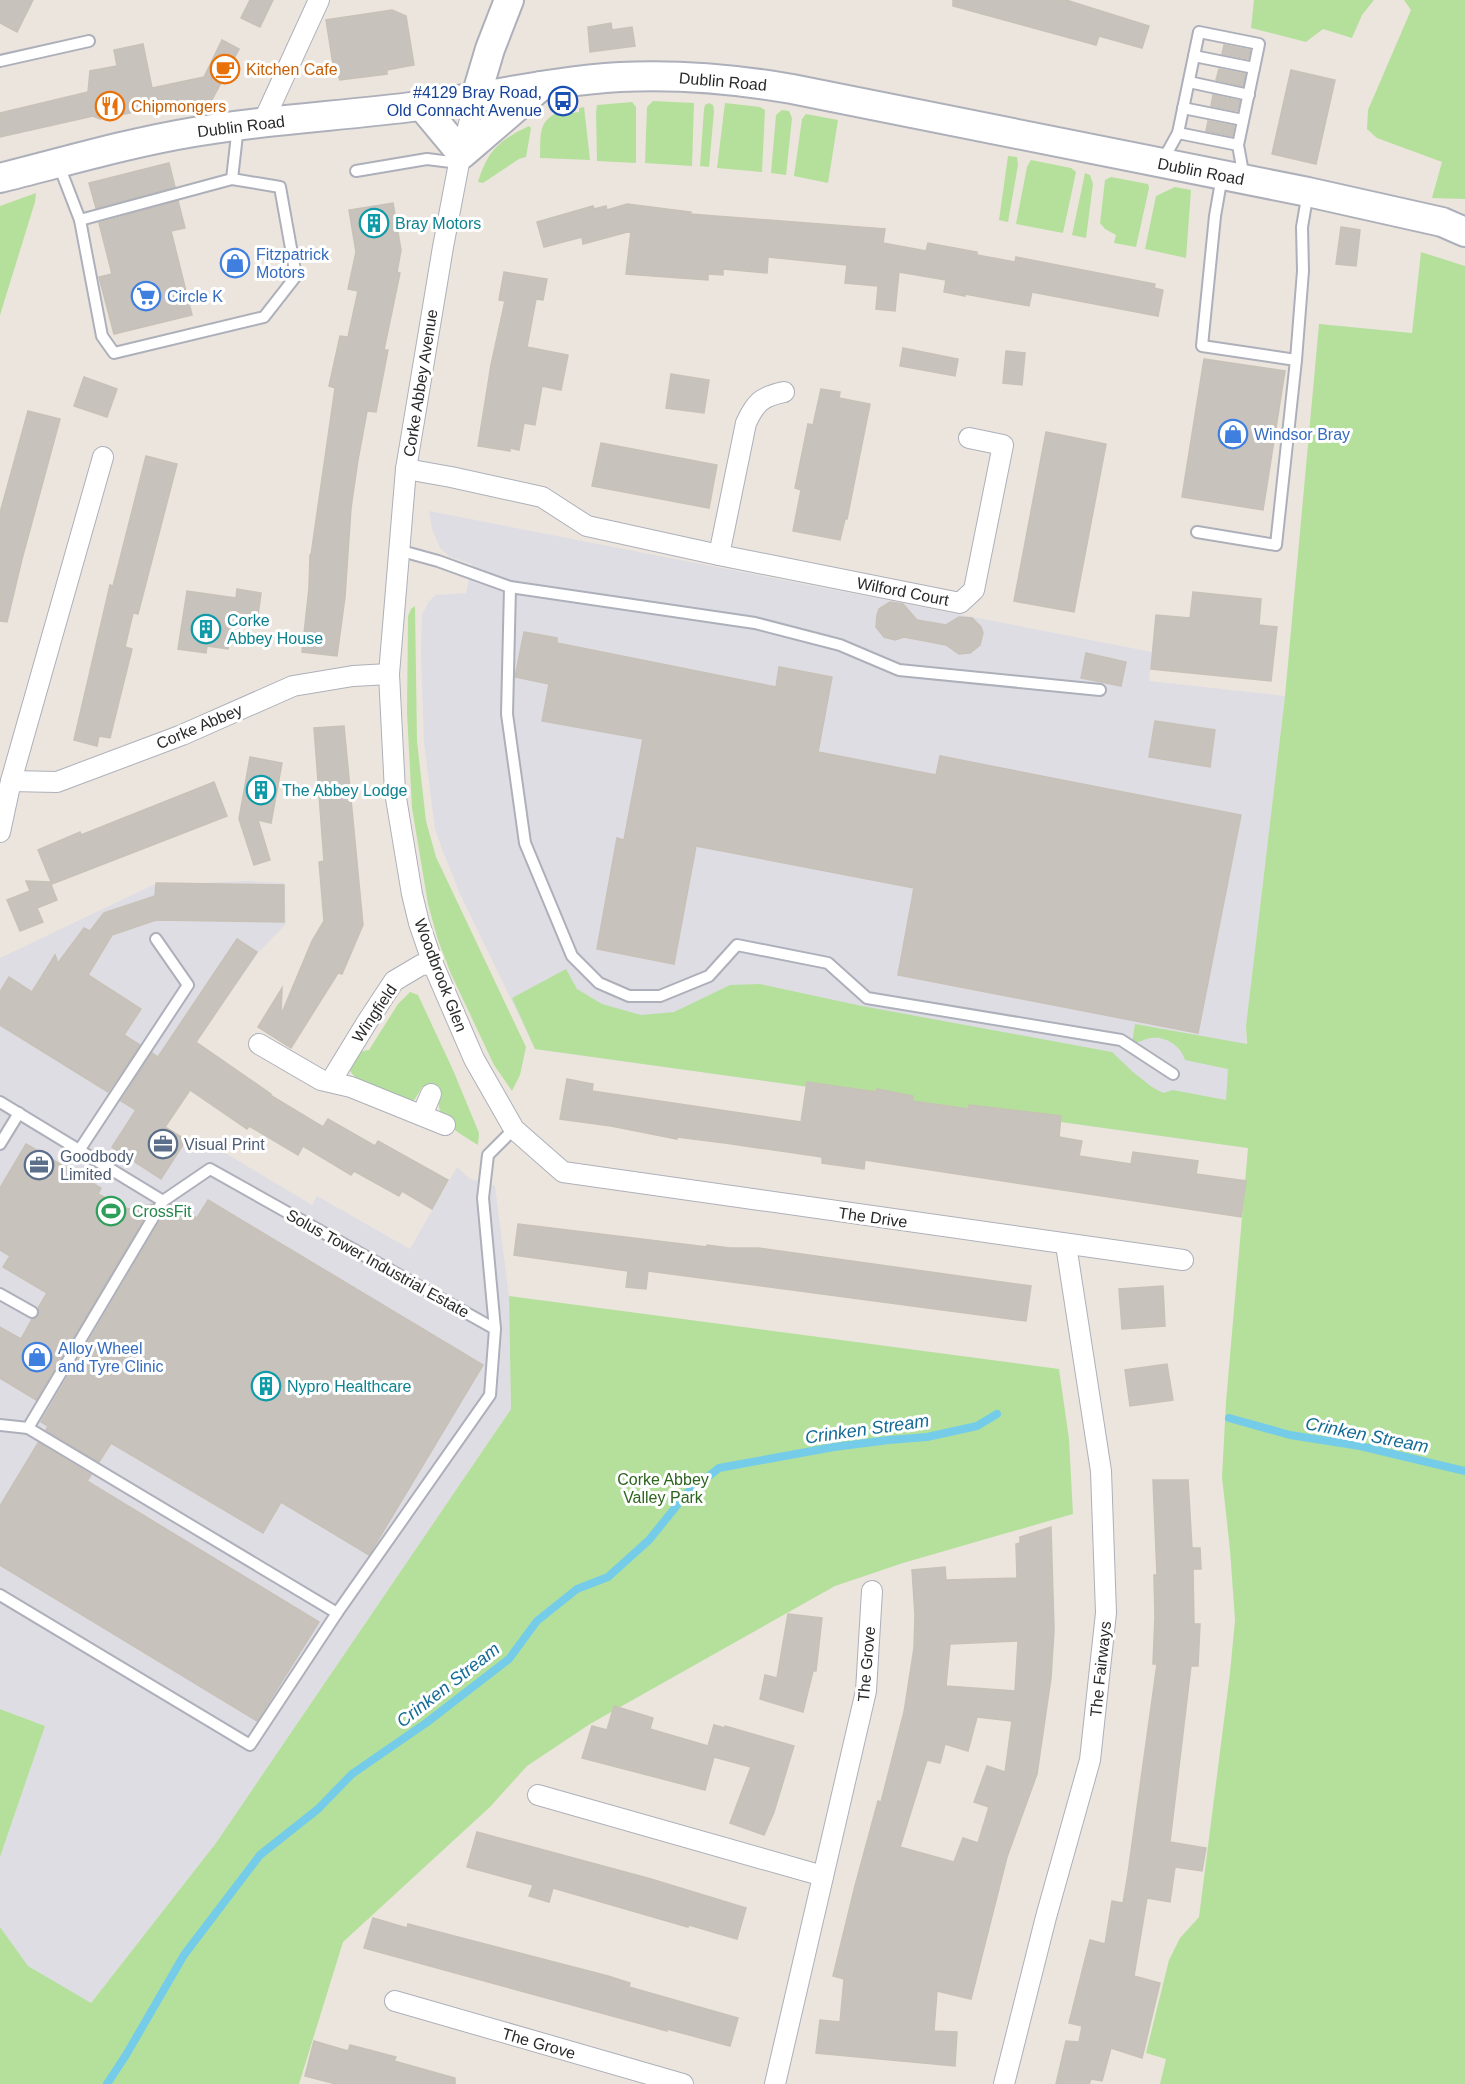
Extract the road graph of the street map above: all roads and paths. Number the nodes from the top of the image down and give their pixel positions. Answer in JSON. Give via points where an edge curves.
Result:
{"nodes":[{"id":1,"x":319,"y":0,"type":"edge"},
{"id":2,"x":509,"y":0,"type":"edge"},
{"id":3,"x":89,"y":41,"type":"dead end"},
{"id":4,"x":1194,"y":56,"type":"junction"},
{"id":5,"x":0,"y":61,"type":"edge"},
{"id":6,"x":1254,"y":68,"type":"junction"},
{"id":7,"x":1189,"y":82,"type":"junction"},
{"id":8,"x":541,"y":86,"type":"junction"},
{"id":9,"x":1249,"y":95,"type":"junction"},
{"id":10,"x":476,"y":96,"type":"junction"},
{"id":11,"x":422,"y":106,"type":"junction"},
{"id":12,"x":1183,"y":108,"type":"junction"},
{"id":13,"x":1243,"y":120,"type":"junction"},
{"id":14,"x":251,"y":124,"type":"junction"},
{"id":15,"x":1178,"y":133,"type":"junction"},
{"id":16,"x":1238,"y":146,"type":"junction"},
{"id":17,"x":461,"y":158,"type":"junction"},
{"id":18,"x":58,"y":163,"type":"junction"},
{"id":19,"x":1161,"y":163,"type":"junction"},
{"id":20,"x":356,"y":171,"type":"dead end"},
{"id":21,"x":1233,"y":177,"type":"junction"},
{"id":22,"x":0,"y":178,"type":"edge"},
{"id":23,"x":232,"y":178,"type":"junction"},
{"id":24,"x":1308,"y":192,"type":"junction"},
{"id":25,"x":80,"y":220,"type":"junction"},
{"id":26,"x":1457,"y":226,"type":"edge"},
{"id":27,"x":1296,"y":360,"type":"junction"},
{"id":28,"x":784,"y":392,"type":"dead end"},
{"id":29,"x":969,"y":438,"type":"dead end"},
{"id":30,"x":103,"y":457,"type":"dead end"},
{"id":31,"x":406,"y":469,"type":"junction"},
{"id":32,"x":1197,"y":532,"type":"dead end"},
{"id":33,"x":398,"y":550,"type":"junction"},
{"id":34,"x":719,"y":555,"type":"junction"},
{"id":35,"x":510,"y":587,"type":"junction"},
{"id":36,"x":389,"y":674,"type":"junction"},
{"id":37,"x":1100,"y":690,"type":"dead end"},
{"id":38,"x":11,"y":781,"type":"junction"},
{"id":39,"x":0,"y":832,"type":"edge"},
{"id":40,"x":156,"y":939,"type":"dead end"},
{"id":41,"x":433,"y":964,"type":"junction"},
{"id":42,"x":259,"y":1044,"type":"dead end"},
{"id":43,"x":1173,"y":1074,"type":"dead end"},
{"id":44,"x":332,"y":1081,"type":"junction"},
{"id":45,"x":431,"y":1094,"type":"dead end"},
{"id":46,"x":0,"y":1102,"type":"edge"},
{"id":47,"x":19,"y":1113,"type":"junction"},
{"id":48,"x":422,"y":1115,"type":"junction"},
{"id":49,"x":445,"y":1125,"type":"dead end"},
{"id":50,"x":514,"y":1129,"type":"junction"},
{"id":51,"x":0,"y":1144,"type":"edge"},
{"id":52,"x":80,"y":1149,"type":"junction"},
{"id":53,"x":563,"y":1172,"type":"joint"},
{"id":54,"x":164,"y":1201,"type":"junction"},
{"id":55,"x":1066,"y":1245,"type":"junction"},
{"id":56,"x":1183,"y":1260,"type":"dead end"},
{"id":57,"x":0,"y":1294,"type":"edge"},
{"id":58,"x":32,"y":1312,"type":"dead end"},
{"id":59,"x":495,"y":1329,"type":"junction"},
{"id":60,"x":0,"y":1425,"type":"edge"},
{"id":61,"x":28,"y":1428,"type":"junction"},
{"id":62,"x":872,"y":1591,"type":"dead end"},
{"id":63,"x":0,"y":1595,"type":"edge"},
{"id":64,"x":337,"y":1614,"type":"junction"},
{"id":65,"x":538,"y":1795,"type":"dead end"},
{"id":66,"x":823,"y":1876,"type":"junction"},
{"id":67,"x":395,"y":2001,"type":"dead end"},
{"id":68,"x":683,"y":2084,"type":"edge"},
{"id":69,"x":775,"y":2084,"type":"edge"},
{"id":70,"x":1004,"y":2084,"type":"edge"}],
"edges":[{"from":1,"to":14,"type":"street"},
{"from":2,"to":10,"type":"main road"},
{"from":3,"to":5,"type":"lane"},
{"from":4,"to":6,"type":"lane"},
{"from":4,"to":6,"type":"lane","via":[[1199,32],[1259,44]]},
{"from":4,"to":7,"type":"lane"},
{"from":6,"to":9,"type":"lane"},
{"from":7,"to":9,"type":"lane"},
{"from":7,"to":12,"type":"lane"},
{"from":8,"to":10,"type":"main road","name":"Dublin Road"},
{"from":8,"to":17,"type":"main road"},
{"from":8,"to":19,"type":"main road","name":"Dublin Road","via":[[659,76],[751,82]]},
{"from":9,"to":13,"type":"lane"},
{"from":10,"to":11,"type":"main road","name":"Dublin Road"},
{"from":10,"to":17,"type":"street","name":"Corke Abbey Avenue"},
{"from":11,"to":14,"type":"main road","name":"Dublin Road"},
{"from":11,"to":17,"type":"main road"},
{"from":12,"to":13,"type":"lane"},
{"from":12,"to":15,"type":"lane"},
{"from":13,"to":16,"type":"lane"},
{"from":14,"to":18,"type":"main road","name":"Dublin Road","via":[[154,139]]},
{"from":14,"to":23,"type":"lane"},
{"from":15,"to":16,"type":"lane"},
{"from":15,"to":19,"type":"lane"},
{"from":16,"to":21,"type":"lane"},
{"from":17,"to":20,"type":"lane","via":[[427,159]]},
{"from":17,"to":31,"type":"street","name":"Corke Abbey Avenue","via":[[442,247]]},
{"from":18,"to":22,"type":"main road","name":"Dublin Road"},
{"from":18,"to":25,"type":"lane"},
{"from":19,"to":21,"type":"main road","name":"Dublin Road"},
{"from":21,"to":24,"type":"main road","name":"Dublin Road"},
{"from":21,"to":27,"type":"lane","via":[[1215,216],[1202,346]]},
{"from":23,"to":25,"type":"lane"},
{"from":23,"to":25,"type":"lane","via":[[280,187],[296,276],[264,317],[114,354],[102,336]]},
{"from":24,"to":26,"type":"main road","name":"Dublin Road"},
{"from":24,"to":27,"type":"lane","via":[[1302,227],[1303,272]]},
{"from":27,"to":32,"type":"lane","via":[[1276,545]]},
{"from":28,"to":34,"type":"street","via":[[767,395],[754,406],[746,423]]},
{"from":29,"to":34,"type":"street","name":"Wilford Court","via":[[1004,445],[974,590],[960,603]]},
{"from":30,"to":38,"type":"street"},
{"from":31,"to":33,"type":"street","name":"Corke Abbey Avenue"},
{"from":31,"to":34,"type":"street","name":"Wilford Court","via":[[542,497],[587,526]]},
{"from":33,"to":35,"type":"lane"},
{"from":33,"to":36,"type":"street","name":"Corke Abbey Avenue"},
{"from":35,"to":37,"type":"lane","via":[[755,623],[840,645],[899,670]]},
{"from":35,"to":43,"type":"lane","via":[[507,714],[525,843],[572,956],[599,983],[629,996],[660,996],[709,976],[737,945],[828,963],[867,998],[1120,1040]]},
{"from":36,"to":38,"type":"street","name":"Corke Abbey","via":[[293,686],[182,735],[57,782]]},
{"from":36,"to":41,"type":"street","name":"Woodbrook Glen","via":[[395,792],[412,894]]},
{"from":38,"to":39,"type":"street"},
{"from":40,"to":52,"type":"lane","via":[[188,985]]},
{"from":41,"to":44,"type":"street","name":"Wingfield","via":[[421,965],[394,981]]},
{"from":41,"to":50,"type":"street","name":"Woodbrook Glen","via":[[474,1059]]},
{"from":42,"to":44,"type":"street","via":[[321,1080]]},
{"from":44,"to":48,"type":"street"},
{"from":45,"to":48,"type":"street"},
{"from":46,"to":47,"type":"lane"},
{"from":47,"to":51,"type":"lane"},
{"from":47,"to":52,"type":"lane"},
{"from":48,"to":49,"type":"street"},
{"from":50,"to":53,"type":"street","name":"Woodbrook Glen"},
{"from":50,"to":59,"type":"lane","name":"Solus Tower Industrial Estate","via":[[488,1155],[483,1198]]},
{"from":52,"to":54,"type":"lane"},
{"from":53,"to":55,"type":"street","name":"The Drive"},
{"from":54,"to":59,"type":"lane","name":"Solus Tower Industrial Estate","via":[[210,1169]]},
{"from":54,"to":61,"type":"lane"},
{"from":55,"to":56,"type":"street","name":"The Drive"},
{"from":55,"to":70,"type":"street","name":"The Fairways","via":[[1101,1471],[1106,1613],[1090,1760]]},
{"from":57,"to":58,"type":"lane"},
{"from":59,"to":64,"type":"lane","via":[[490,1395]]},
{"from":60,"to":61,"type":"lane"},
{"from":61,"to":64,"type":"lane"},
{"from":62,"to":66,"type":"street","name":"The Grove","via":[[866,1691]]},
{"from":63,"to":64,"type":"lane","via":[[250,1745]]},
{"from":65,"to":66,"type":"street"},
{"from":66,"to":69,"type":"street","name":"The Grove"},
{"from":67,"to":68,"type":"street","name":"The Grove"}]}
